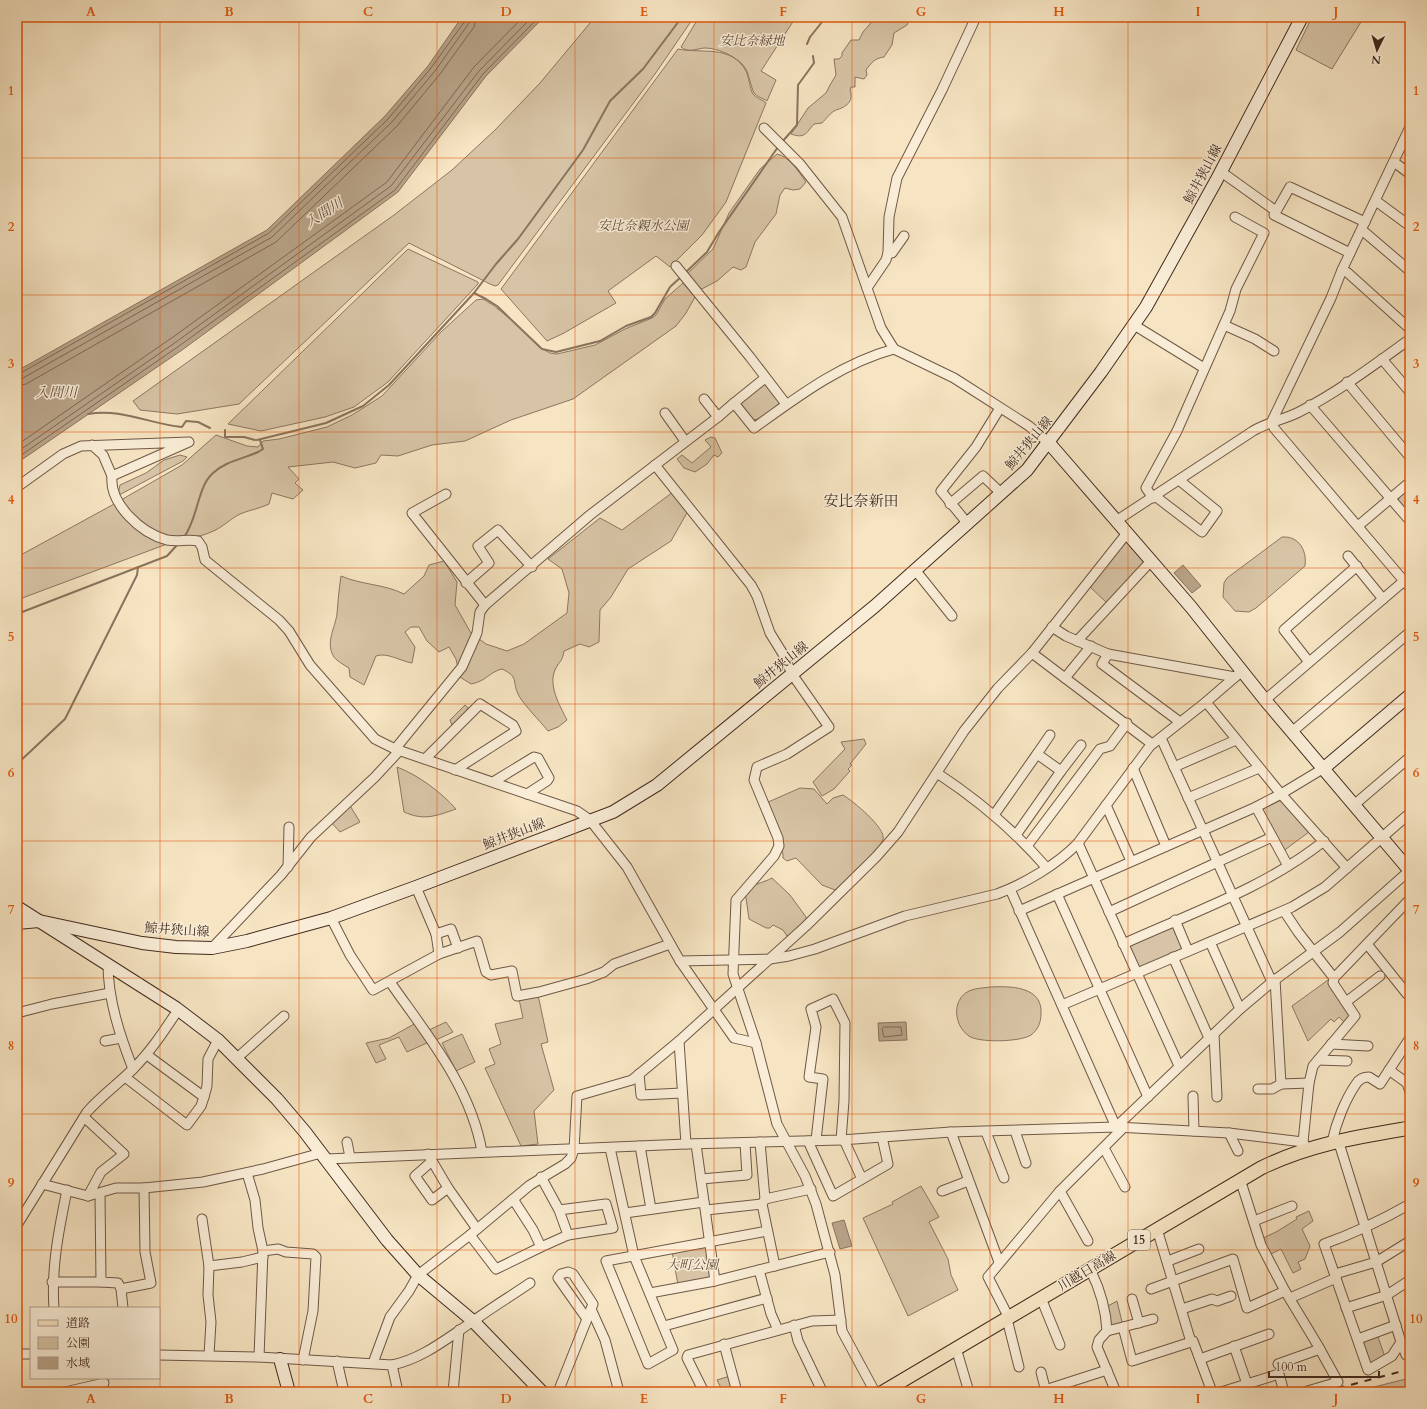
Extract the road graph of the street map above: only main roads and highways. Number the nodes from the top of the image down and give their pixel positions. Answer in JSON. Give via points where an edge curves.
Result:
{"nodes":[{"id":1,"x":1302,"y":17,"type":"edge"},
{"id":2,"x":1049,"y":442,"type":"junction"},
{"id":3,"x":1410,"y":695,"type":"edge"},
{"id":4,"x":1324,"y":768,"type":"junction"},
{"id":5,"x":1410,"y":871,"type":"edge"},
{"id":6,"x":17,"y":907,"type":"edge"},
{"id":7,"x":39,"y":921,"type":"junction"},
{"id":8,"x":17,"y":923,"type":"edge"},
{"id":9,"x":1410,"y":1128,"type":"edge"},
{"id":10,"x":280,"y":1359,"type":"road end"},
{"id":11,"x":285,"y":1391,"type":"edge"},
{"id":12,"x":542,"y":1392,"type":"edge"},
{"id":13,"x":883,"y":1392,"type":"edge"}],
"edges":[{"from":1,"to":2,"type":"main road","name":"鯨井狭山線","via":[[1134,325]]},
{"from":2,"to":4,"type":"main road","via":[[1191,608],[1238,674],[1265,700]]},
{"from":2,"to":7,"type":"main road","name":"鯨井狭山線","via":[[1027,470],[916,570],[657,785],[613,812],[331,918],[212,948],[159,945]]},
{"from":3,"to":4,"type":"main road"},
{"from":4,"to":5,"type":"main road"},
{"from":6,"to":7,"type":"main road"},
{"from":7,"to":8,"type":"main road","name":"鯨井狭山線"},
{"from":7,"to":12,"type":"main road","via":[[178,1010],[218,1040],[277,1099],[387,1240],[418,1275],[472,1321]]},
{"from":9,"to":13,"type":"main road","name":"川越日高線","number":"15","via":[[1305,1145],[1240,1179]]},
{"from":10,"to":11,"type":"main road"}]}
